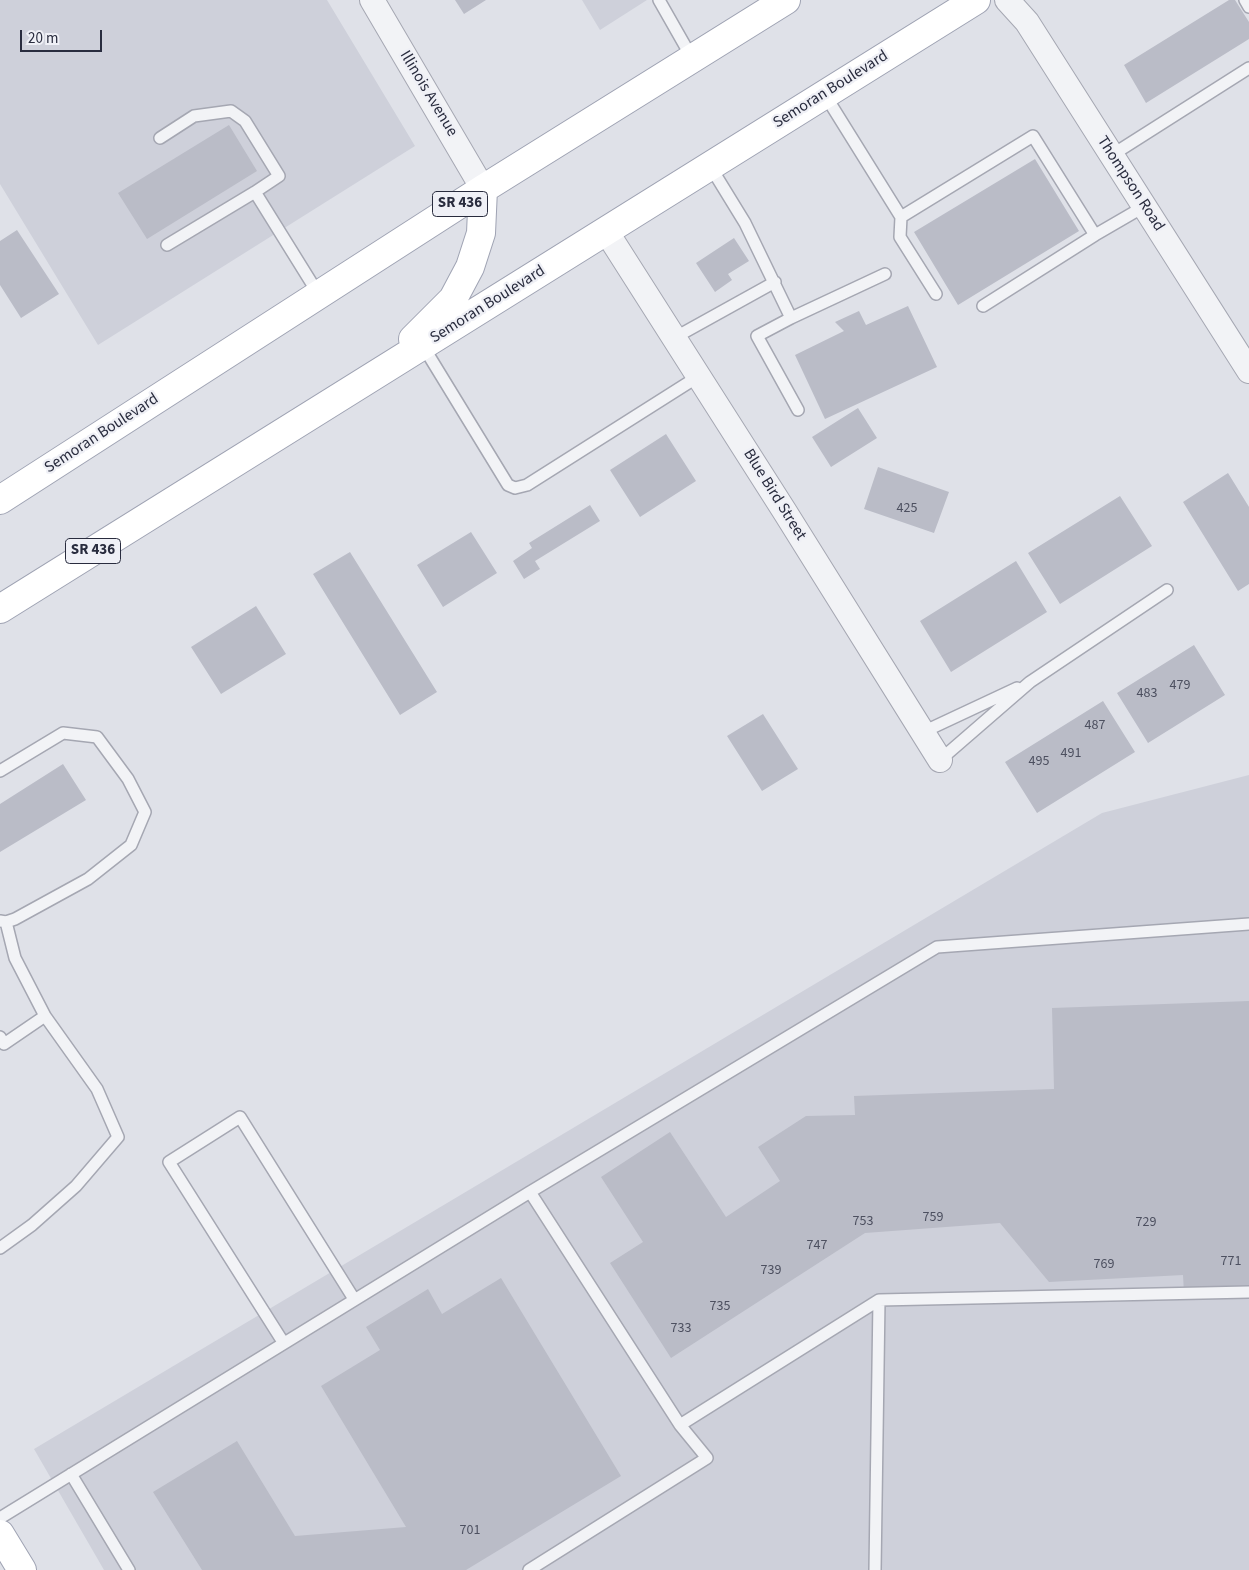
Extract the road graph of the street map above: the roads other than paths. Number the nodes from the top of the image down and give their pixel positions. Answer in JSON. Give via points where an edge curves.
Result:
{"nodes":[{"id":1,"x":372,"y":0,"type":"edge"},
{"id":2,"x":659,"y":0,"type":"edge"},
{"id":3,"x":786,"y":0,"type":"edge"},
{"id":4,"x":976,"y":0,"type":"edge"},
{"id":5,"x":1007,"y":0,"type":"edge"},
{"id":6,"x":1245,"y":0,"type":"edge"},
{"id":7,"x":1249,"y":6,"type":"edge"},
{"id":8,"x":692,"y":58,"type":"junction"},
{"id":9,"x":1249,"y":68,"type":"edge"},
{"id":10,"x":825,"y":95,"type":"junction"},
{"id":11,"x":160,"y":138,"type":"dead end"},
{"id":12,"x":1112,"y":155,"type":"junction"},
{"id":13,"x":710,"y":166,"type":"junction"},
{"id":14,"x":483,"y":189,"type":"junction"},
{"id":15,"x":255,"y":192,"type":"junction"},
{"id":16,"x":1144,"y":206,"type":"junction"},
{"id":17,"x":901,"y":217,"type":"junction"},
{"id":18,"x":606,"y":231,"type":"junction"},
{"id":19,"x":1095,"y":235,"type":"junction"},
{"id":20,"x":167,"y":245,"type":"dead end"},
{"id":21,"x":885,"y":274,"type":"dead end"},
{"id":22,"x":775,"y":282,"type":"junction"},
{"id":23,"x":936,"y":294,"type":"dead end"},
{"id":24,"x":319,"y":295,"type":"junction"},
{"id":25,"x":983,"y":306,"type":"dead end"},
{"id":26,"x":791,"y":318,"type":"junction"},
{"id":27,"x":674,"y":338,"type":"junction"},
{"id":28,"x":423,"y":346,"type":"junction"},
{"id":29,"x":1249,"y":371,"type":"edge"},
{"id":30,"x":378,"y":373,"type":"junction"},
{"id":31,"x":699,"y":376,"type":"junction"},
{"id":32,"x":798,"y":410,"type":"dead end"},
{"id":33,"x":0,"y":500,"type":"edge"},
{"id":34,"x":1167,"y":590,"type":"dead end"},
{"id":35,"x":0,"y":609,"type":"edge"},
{"id":36,"x":1030,"y":682,"type":"junction"},
{"id":37,"x":923,"y":732,"type":"junction"},
{"id":38,"x":940,"y":760,"type":"joint"},
{"id":39,"x":0,"y":771,"type":"edge"},
{"id":40,"x":3,"y":922,"type":"edge"},
{"id":41,"x":1249,"y":924,"type":"edge"},
{"id":42,"x":45,"y":1016,"type":"junction"},
{"id":43,"x":0,"y":1037,"type":"edge"},
{"id":44,"x":530,"y":1192,"type":"junction"},
{"id":45,"x":0,"y":1248,"type":"edge"},
{"id":46,"x":1249,"y":1292,"type":"edge"},
{"id":47,"x":354,"y":1299,"type":"junction"},
{"id":48,"x":879,"y":1300,"type":"junction"},
{"id":49,"x":283,"y":1342,"type":"junction"},
{"id":50,"x":680,"y":1426,"type":"junction"},
{"id":51,"x":71,"y":1474,"type":"junction"},
{"id":52,"x":0,"y":1518,"type":"edge"},
{"id":53,"x":0,"y":1534,"type":"edge"},
{"id":54,"x":22,"y":1570,"type":"edge"},
{"id":55,"x":129,"y":1570,"type":"edge"},
{"id":56,"x":529,"y":1570,"type":"edge"},
{"id":57,"x":875,"y":1570,"type":"edge"}],
"edges":[{"from":1,"to":14,"type":"street","name":"Illinois Avenue"},
{"from":2,"to":8,"type":"lane"},
{"from":3,"to":8,"type":"main road","name":"Semoran Boulevard","number":"SR 436"},
{"from":4,"to":10,"type":"main road","name":"Semoran Boulevard","number":"SR 436"},
{"from":5,"to":12,"type":"street","name":"Thompson Road","via":[[1027,22]]},
{"from":6,"to":7,"type":"lane"},
{"from":8,"to":14,"type":"main road","name":"Semoran Boulevard","number":"SR 436"},
{"from":9,"to":12,"type":"lane"},
{"from":10,"to":13,"type":"main road","name":"Semoran Boulevard","number":"SR 436"},
{"from":10,"to":17,"type":"lane"},
{"from":11,"to":15,"type":"lane","via":[[194,116],[231,111],[245,121],[279,176]]},
{"from":12,"to":16,"type":"street","name":"Thompson Road"},
{"from":13,"to":18,"type":"main road","name":"Semoran Boulevard","number":"SR 436"},
{"from":13,"to":22,"type":"lane"},
{"from":14,"to":24,"type":"main road","name":"Semoran Boulevard","number":"SR 436"},
{"from":14,"to":30,"type":"main road","via":[[481,233],[470,267],[453,298]]},
{"from":15,"to":20,"type":"lane"},
{"from":15,"to":24,"type":"lane"},
{"from":16,"to":19,"type":"lane"},
{"from":16,"to":29,"type":"street","name":"Thompson Road"},
{"from":17,"to":19,"type":"lane","via":[[1033,136]]},
{"from":17,"to":23,"type":"lane","via":[[900,238]]},
{"from":18,"to":27,"type":"street","name":"Blue Bird Street"},
{"from":18,"to":28,"type":"main road","name":"Semoran Boulevard","number":"SR 436"},
{"from":19,"to":25,"type":"lane"},
{"from":21,"to":26,"type":"lane"},
{"from":22,"to":26,"type":"lane"},
{"from":22,"to":27,"type":"lane"},
{"from":24,"to":33,"type":"main road","name":"Semoran Boulevard","number":"SR 436"},
{"from":26,"to":32,"type":"lane","via":[[757,336]]},
{"from":27,"to":31,"type":"street","name":"Blue Bird Street"},
{"from":28,"to":30,"type":"main road","name":"Semoran Boulevard","number":"SR 436"},
{"from":28,"to":31,"type":"lane","via":[[508,485],[515,488],[527,485]]},
{"from":30,"to":35,"type":"main road","name":"Semoran Boulevard","number":"SR 436"},
{"from":31,"to":37,"type":"street","name":"Blue Bird Street"},
{"from":34,"to":36,"type":"lane"},
{"from":36,"to":37,"type":"lane"},
{"from":36,"to":38,"type":"lane"},
{"from":37,"to":38,"type":"street","name":"Blue Bird Street"},
{"from":39,"to":40,"type":"lane","via":[[63,733],[97,737],[128,779],[146,812],[131,846],[88,879]]},
{"from":40,"to":42,"type":"lane","via":[[14,958]]},
{"from":41,"to":44,"type":"lane","via":[[937,947]]},
{"from":42,"to":43,"type":"lane","via":[[4,1044]]},
{"from":42,"to":45,"type":"lane","via":[[97,1089],[118,1137],[76,1186]]},
{"from":44,"to":47,"type":"lane"},
{"from":44,"to":50,"type":"lane"},
{"from":46,"to":48,"type":"lane"},
{"from":47,"to":49,"type":"lane"},
{"from":47,"to":49,"type":"lane","via":[[240,1117],[169,1162]]},
{"from":48,"to":50,"type":"lane"},
{"from":48,"to":57,"type":"lane"},
{"from":49,"to":51,"type":"lane"},
{"from":50,"to":56,"type":"lane","via":[[707,1458]]},
{"from":51,"to":52,"type":"lane"},
{"from":51,"to":55,"type":"lane"},
{"from":53,"to":54,"type":"main road"}]}
